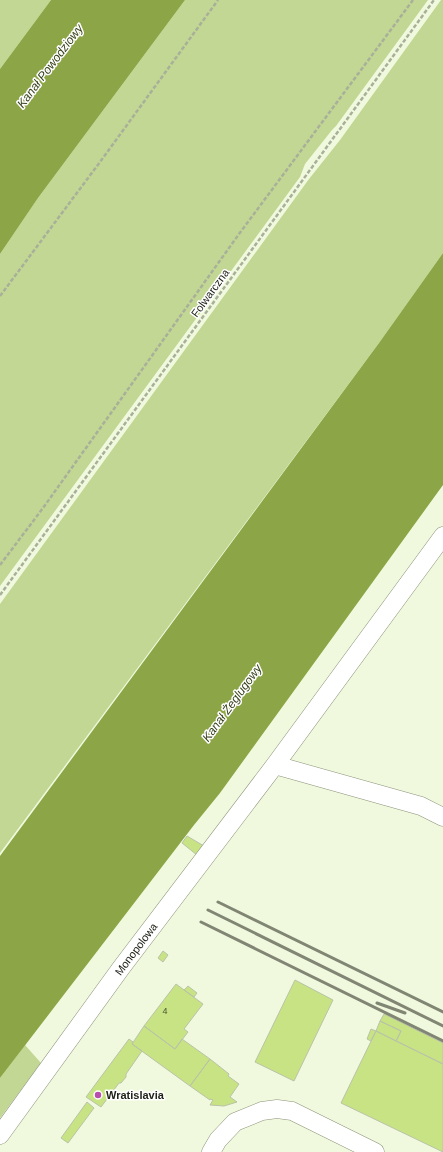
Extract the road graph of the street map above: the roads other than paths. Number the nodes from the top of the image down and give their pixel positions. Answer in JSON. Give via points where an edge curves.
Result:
{"nodes":[{"id":1,"x":443,"y":536,"type":"edge"},
{"id":2,"x":275,"y":765,"type":"junction"},
{"id":3,"x":443,"y":817,"type":"edge"},
{"id":4,"x":0,"y":1135,"type":"edge"},
{"id":5,"x":211,"y":1152,"type":"edge"},
{"id":6,"x":375,"y":1152,"type":"edge"}],
"edges":[{"from":1,"to":2,"type":"street","name":"Monopolowa"},
{"from":2,"to":3,"type":"street","via":[[421,806]]},
{"from":2,"to":4,"type":"street","name":"Monopolowa","via":[[126,962]]},
{"from":5,"to":6,"type":"street","via":[[218,1140],[235,1122],[262,1111],[277,1109],[292,1111]]}]}
